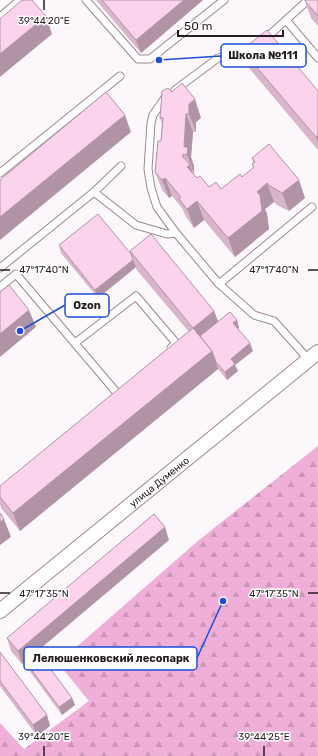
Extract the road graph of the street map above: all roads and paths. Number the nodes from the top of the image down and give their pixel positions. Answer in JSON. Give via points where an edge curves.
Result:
{"nodes":[{"id":1,"x":20,"y":0,"type":"edge"},
{"id":2,"x":86,"y":0,"type":"edge"},
{"id":3,"x":224,"y":0,"type":"edge"},
{"id":4,"x":308,"y":0,"type":"edge"},
{"id":5,"x":0,"y":17,"type":"edge"},
{"id":6,"x":286,"y":20,"type":"junction"},
{"id":7,"x":318,"y":58,"type":"edge"},
{"id":8,"x":120,"y":76,"type":"dead end"},
{"id":9,"x":121,"y":166,"type":"dead end"},
{"id":10,"x":0,"y":174,"type":"edge"},
{"id":11,"x":94,"y":192,"type":"junction"},
{"id":12,"x":312,"y":207,"type":"dead end"},
{"id":13,"x":176,"y":233,"type":"junction"},
{"id":14,"x":0,"y":268,"type":"edge"},
{"id":15,"x":219,"y":284,"type":"junction"},
{"id":16,"x":0,"y":287,"type":"edge"},
{"id":17,"x":76,"y":343,"type":"junction"},
{"id":18,"x":164,"y":353,"type":"edge"},
{"id":19,"x":313,"y":356,"type":"edge"},
{"id":20,"x":111,"y":398,"type":"edge"},
{"id":21,"x":0,"y":611,"type":"edge"}],
"edges":[{"from":1,"to":5,"type":"lane"},
{"from":2,"to":3,"type":"lane","via":[[138,59],[150,59]]},
{"from":4,"to":6,"type":"lane"},
{"from":6,"to":7,"type":"lane"},
{"from":6,"to":13,"type":"lane","via":[[256,47],[218,58],[164,98],[153,115],[148,169],[151,188],[157,207]]},
{"from":8,"to":10,"type":"lane"},
{"from":9,"to":11,"type":"lane"},
{"from":11,"to":13,"type":"lane","via":[[136,225],[167,234]]},
{"from":11,"to":14,"type":"lane"},
{"from":12,"to":15,"type":"lane"},
{"from":13,"to":15,"type":"lane"},
{"from":15,"to":19,"type":"lane","via":[[254,315],[274,321]]},
{"from":16,"to":17,"type":"lane","via":[[16,274]]},
{"from":17,"to":18,"type":"lane","via":[[136,296],[176,343]]},
{"from":17,"to":20,"type":"lane","via":[[120,390]]},
{"from":19,"to":21,"type":"street","name":"улица Думенко"}]}
